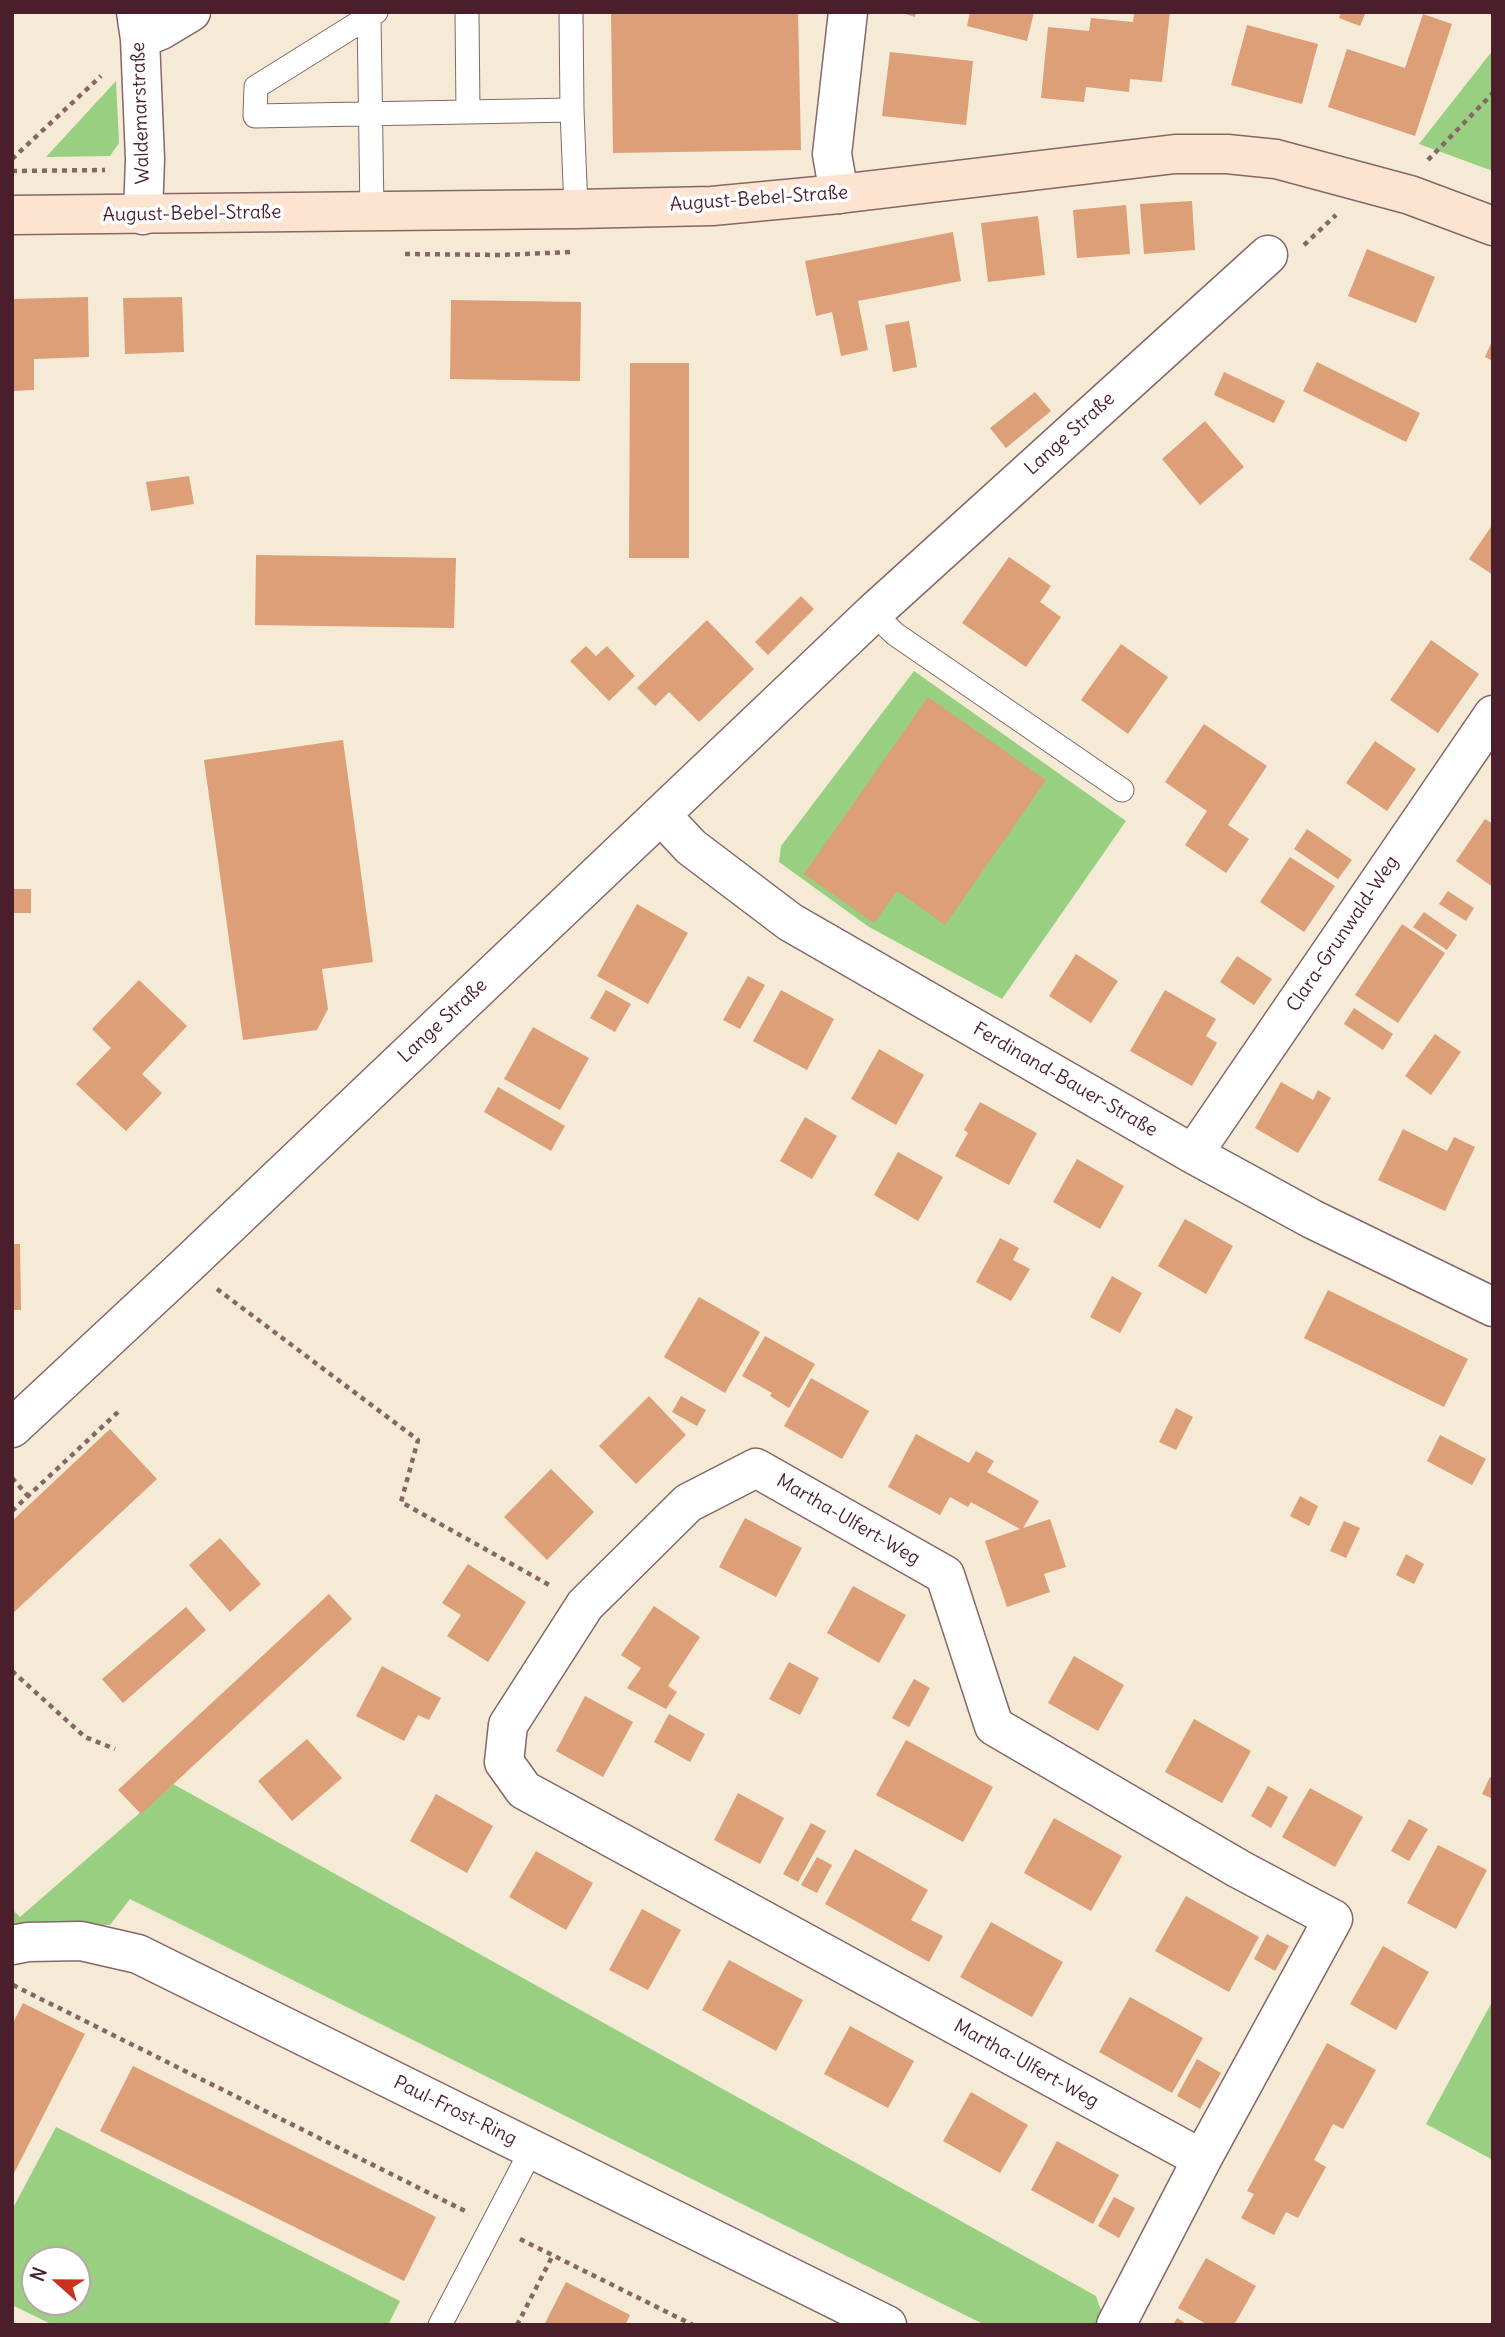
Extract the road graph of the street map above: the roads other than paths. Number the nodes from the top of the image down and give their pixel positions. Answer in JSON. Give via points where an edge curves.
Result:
{"nodes":[{"id":1,"x":191,"y":12,"type":"edge"},
{"id":2,"x":467,"y":12,"type":"edge"},
{"id":3,"x":571,"y":12,"type":"edge"},
{"id":4,"x":848,"y":12,"type":"edge"},
{"id":5,"x":373,"y":14,"type":"edge"},
{"id":6,"x":138,"y":26,"type":"edge"},
{"id":7,"x":572,"y":110,"type":"junction"},
{"id":8,"x":468,"y":112,"type":"junction"},
{"id":9,"x":370,"y":114,"type":"junction"},
{"id":10,"x":839,"y":194,"type":"junction"},
{"id":11,"x":576,"y":209,"type":"junction"},
{"id":12,"x":372,"y":211,"type":"junction"},
{"id":13,"x":12,"y":215,"type":"edge"},
{"id":14,"x":143,"y":215,"type":"junction"},
{"id":15,"x":1493,"y":226,"type":"edge"},
{"id":16,"x":1268,"y":255,"type":"road end"},
{"id":17,"x":873,"y":613,"type":"junction"},
{"id":18,"x":1493,"y":715,"type":"edge"},
{"id":19,"x":1122,"y":790,"type":"dead end"},
{"id":20,"x":661,"y":816,"type":"junction"},
{"id":21,"x":1193,"y":1154,"type":"junction"},
{"id":22,"x":1493,"y":1307,"type":"edge"},
{"id":23,"x":12,"y":1427,"type":"edge"},
{"id":24,"x":12,"y":1945,"type":"edge"},
{"id":25,"x":532,"y":2149,"type":"junction"},
{"id":26,"x":1202,"y":2160,"type":"junction"},
{"id":27,"x":440,"y":2325,"type":"edge"},
{"id":28,"x":887,"y":2325,"type":"edge"},
{"id":29,"x":1116,"y":2325,"type":"edge"}],
"edges":[{"from":1,"to":6,"type":"street","via":[[161,30]]},
{"from":2,"to":8,"type":"lane"},
{"from":3,"to":7,"type":"lane"},
{"from":4,"to":10,"type":"street","via":[[832,154]]},
{"from":5,"to":9,"type":"lane"},
{"from":5,"to":9,"type":"lane","via":[[256,87],[255,116]]},
{"from":6,"to":14,"type":"street","name":"Waldemarstraße"},
{"from":7,"to":8,"type":"lane"},
{"from":7,"to":11,"type":"lane"},
{"from":8,"to":9,"type":"lane"},
{"from":9,"to":12,"type":"lane"},
{"from":10,"to":11,"type":"main road","name":"August-Bebel-Straße","via":[[712,206]]},
{"from":10,"to":15,"type":"main road","name":"August-Bebel-Straße","via":[[1175,154],[1227,154],[1276,159],[1410,195]]},
{"from":11,"to":12,"type":"main road","name":"August-Bebel-Straße"},
{"from":12,"to":14,"type":"main road","name":"August-Bebel-Straße"},
{"from":13,"to":14,"type":"main road","name":"August-Bebel-Straße"},
{"from":16,"to":17,"type":"street","name":"Lange Straße"},
{"from":17,"to":19,"type":"lane","via":[[895,634]]},
{"from":17,"to":20,"type":"street","name":"Lange Straße"},
{"from":18,"to":21,"type":"street","name":"Clara-Grunwald-Weg"},
{"from":20,"to":21,"type":"street","name":"Ferdinand-Bauer-Straße","via":[[691,846],[789,922]]},
{"from":20,"to":23,"type":"street","name":"Lange Straße"},
{"from":21,"to":22,"type":"street","name":"Ferdinand-Bauer-Straße","via":[[1312,1219]]},
{"from":24,"to":25,"type":"street","name":"Paul-Frost-Ring","via":[[81,1941],[138,1954]]},
{"from":25,"to":27,"type":"lane"},
{"from":25,"to":28,"type":"street","name":"Paul-Frost-Ring"},
{"from":26,"to":26,"type":"street","name":"Martha-Ulfert-Weg","via":[[1334,1919],[994,1727],[945,1575],[756,1468],[688,1503],[585,1605],[508,1725],[504,1762],[524,1790]]},
{"from":26,"to":29,"type":"street","name":"Martha-Ulfert-Weg"}]}
